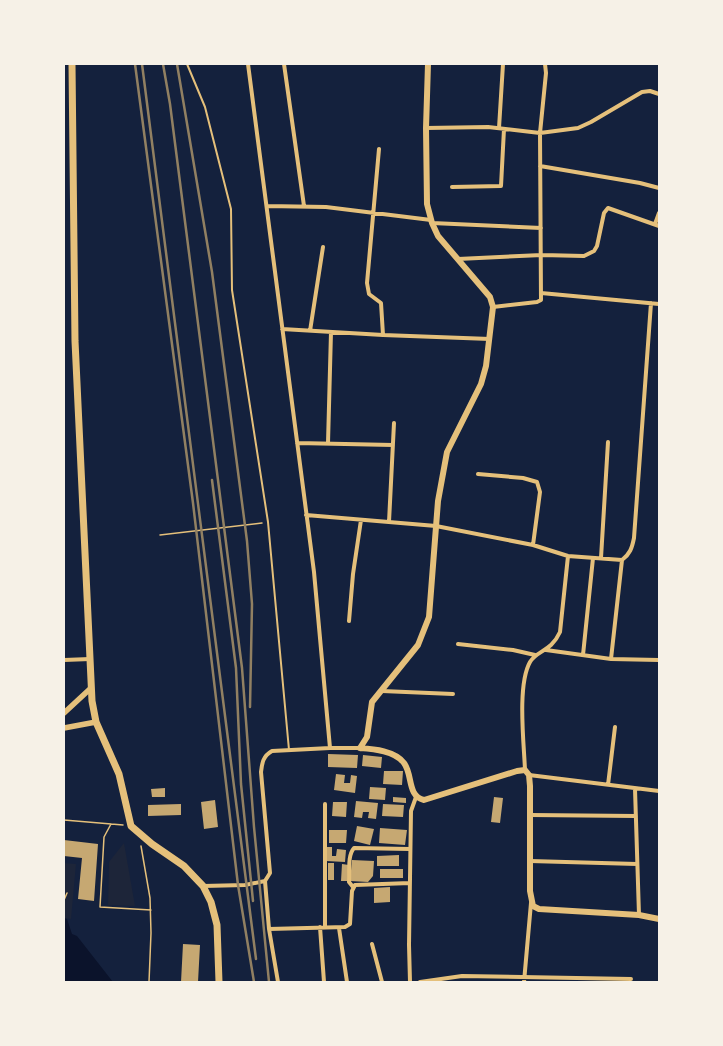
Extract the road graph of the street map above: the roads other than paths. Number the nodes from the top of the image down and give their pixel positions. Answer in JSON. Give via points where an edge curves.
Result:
{"nodes":[{"id":1,"x":72,"y":64,"type":"edge"},
{"id":2,"x":187,"y":64,"type":"edge"},
{"id":3,"x":248,"y":64,"type":"edge"},
{"id":4,"x":284,"y":64,"type":"edge"},
{"id":5,"x":428,"y":64,"type":"edge"},
{"id":6,"x":503,"y":64,"type":"edge"},
{"id":7,"x":545,"y":64,"type":"edge"},
{"id":8,"x":659,"y":94,"type":"edge"},
{"id":9,"x":426,"y":128,"type":"junction"},
{"id":10,"x":498,"y":128,"type":"junction"},
{"id":11,"x":504,"y":129,"type":"junction"},
{"id":12,"x":540,"y":133,"type":"junction"},
{"id":13,"x":379,"y":149,"type":"dead end"},
{"id":14,"x":540,"y":166,"type":"junction"},
{"id":15,"x":452,"y":187,"type":"dead end"},
{"id":16,"x":659,"y":188,"type":"edge"},
{"id":17,"x":267,"y":206,"type":"junction"},
{"id":18,"x":304,"y":206,"type":"junction"},
{"id":19,"x":374,"y":213,"type":"junction"},
{"id":20,"x":659,"y":213,"type":"edge"},
{"id":21,"x":432,"y":222,"type":"junction"},
{"id":22,"x":657,"y":225,"type":"edge"},
{"id":23,"x":541,"y":228,"type":"junction"},
{"id":24,"x":323,"y":247,"type":"dead end"},
{"id":25,"x":542,"y":255,"type":"junction"},
{"id":26,"x":458,"y":259,"type":"junction"},
{"id":27,"x":542,"y":293,"type":"junction"},
{"id":28,"x":651,"y":303,"type":"junction"},
{"id":29,"x":659,"y":304,"type":"edge"},
{"id":30,"x":492,"y":307,"type":"junction"},
{"id":31,"x":282,"y":329,"type":"junction"},
{"id":32,"x":310,"y":331,"type":"junction"},
{"id":33,"x":331,"y":332,"type":"junction"},
{"id":34,"x":383,"y":335,"type":"junction"},
{"id":35,"x":490,"y":339,"type":"junction"},
{"id":36,"x":394,"y":423,"type":"dead end"},
{"id":37,"x":608,"y":442,"type":"dead end"},
{"id":38,"x":297,"y":443,"type":"junction"},
{"id":39,"x":328,"y":443,"type":"junction"},
{"id":40,"x":393,"y":445,"type":"junction"},
{"id":41,"x":478,"y":474,"type":"dead end"},
{"id":42,"x":306,"y":515,"type":"junction"},
{"id":43,"x":361,"y":520,"type":"junction"},
{"id":44,"x":389,"y":522,"type":"junction"},
{"id":45,"x":436,"y":526,"type":"junction"},
{"id":46,"x":533,"y":545,"type":"junction"},
{"id":47,"x":568,"y":556,"type":"junction"},
{"id":48,"x":593,"y":558,"type":"junction"},
{"id":49,"x":601,"y":558,"type":"junction"},
{"id":50,"x":622,"y":560,"type":"junction"},
{"id":51,"x":349,"y":621,"type":"dead end"},
{"id":52,"x":458,"y":644,"type":"dead end"},
{"id":53,"x":546,"y":650,"type":"junction"},
{"id":54,"x":583,"y":655,"type":"junction"},
{"id":55,"x":535,"y":656,"type":"junction"},
{"id":56,"x":90,"y":659,"type":"junction"},
{"id":57,"x":64,"y":660,"type":"edge"},
{"id":58,"x":611,"y":660,"type":"junction"},
{"id":59,"x":659,"y":660,"type":"edge"},
{"id":60,"x":91,"y":688,"type":"junction"},
{"id":61,"x":382,"y":690,"type":"junction"},
{"id":62,"x":453,"y":694,"type":"dead end"},
{"id":63,"x":64,"y":713,"type":"edge"},
{"id":64,"x":96,"y":722,"type":"junction"},
{"id":65,"x":615,"y":727,"type":"dead end"},
{"id":66,"x":64,"y":728,"type":"edge"},
{"id":67,"x":367,"y":737,"type":"junction"},
{"id":68,"x":330,"y":748,"type":"junction"},
{"id":69,"x":360,"y":748,"type":"junction"},
{"id":70,"x":374,"y":749,"type":"junction"},
{"id":71,"x":288,"y":750,"type":"junction"},
{"id":72,"x":527,"y":772,"type":"junction"},
{"id":73,"x":608,"y":785,"type":"junction"},
{"id":74,"x":636,"y":789,"type":"junction"},
{"id":75,"x":659,"y":791,"type":"edge"},
{"id":76,"x":416,"y":796,"type":"junction"},
{"id":77,"x":325,"y":804,"type":"dead end"},
{"id":78,"x":530,"y":815,"type":"junction"},
{"id":79,"x":636,"y":816,"type":"junction"},
{"id":80,"x":410,"y":849,"type":"junction"},
{"id":81,"x":530,"y":861,"type":"junction"},
{"id":82,"x":637,"y":864,"type":"junction"},
{"id":83,"x":265,"y":881,"type":"junction"},
{"id":84,"x":410,"y":882,"type":"junction"},
{"id":85,"x":203,"y":886,"type":"junction"},
{"id":86,"x":353,"y":887,"type":"junction"},
{"id":87,"x":531,"y":903,"type":"junction"},
{"id":88,"x":639,"y":915,"type":"junction"},
{"id":89,"x":659,"y":920,"type":"edge"},
{"id":90,"x":322,"y":927,"type":"junction"},
{"id":91,"x":340,"y":928,"type":"junction"},
{"id":92,"x":269,"y":929,"type":"junction"},
{"id":93,"x":372,"y":944,"type":"dead end"},
{"id":94,"x":525,"y":976,"type":"junction"},
{"id":95,"x":630,"y":979,"type":"dead end"},
{"id":96,"x":219,"y":982,"type":"edge"},
{"id":97,"x":278,"y":982,"type":"edge"},
{"id":98,"x":324,"y":982,"type":"edge"},
{"id":99,"x":347,"y":982,"type":"edge"},
{"id":100,"x":382,"y":982,"type":"edge"},
{"id":101,"x":410,"y":982,"type":"edge"},
{"id":102,"x":420,"y":982,"type":"edge"},
{"id":103,"x":524,"y":982,"type":"edge"}],
"edges":[{"from":1,"to":56,"type":"main road","via":[[75,341]]},
{"from":2,"to":71,"type":"lane","via":[[205,107],[231,209],[232,290],[268,522]]},
{"from":3,"to":17,"type":"street"},
{"from":4,"to":18,"type":"street"},
{"from":5,"to":9,"type":"main road"},
{"from":6,"to":10,"type":"street"},
{"from":7,"to":12,"type":"street"},
{"from":8,"to":12,"type":"street","via":[[642,92],[578,128]]},
{"from":9,"to":10,"type":"street"},
{"from":9,"to":21,"type":"main road","via":[[428,204]]},
{"from":10,"to":11,"type":"street"},
{"from":11,"to":12,"type":"street"},
{"from":11,"to":15,"type":"street","via":[[501,186]]},
{"from":12,"to":14,"type":"street"},
{"from":13,"to":19,"type":"street"},
{"from":14,"to":16,"type":"street"},
{"from":14,"to":23,"type":"street"},
{"from":17,"to":18,"type":"street"},
{"from":17,"to":31,"type":"street"},
{"from":18,"to":19,"type":"street"},
{"from":19,"to":21,"type":"street"},
{"from":19,"to":34,"type":"street","via":[[367,287],[369,294],[378,299],[382,307]]},
{"from":20,"to":22,"type":"street"},
{"from":21,"to":23,"type":"street"},
{"from":21,"to":26,"type":"main road","via":[[438,236]]},
{"from":22,"to":25,"type":"street","via":[[608,208],[604,213],[594,251],[584,256]]},
{"from":23,"to":25,"type":"street"},
{"from":24,"to":32,"type":"street"},
{"from":25,"to":26,"type":"street"},
{"from":25,"to":27,"type":"street"},
{"from":26,"to":30,"type":"main road","via":[[490,297]]},
{"from":27,"to":28,"type":"street"},
{"from":27,"to":30,"type":"street","via":[[541,300],[537,302]]},
{"from":28,"to":29,"type":"street"},
{"from":28,"to":50,"type":"street","via":[[634,538],[632,549]]},
{"from":30,"to":35,"type":"main road"},
{"from":31,"to":32,"type":"street"},
{"from":31,"to":38,"type":"street"},
{"from":32,"to":33,"type":"street"},
{"from":33,"to":34,"type":"street"},
{"from":33,"to":39,"type":"street"},
{"from":34,"to":35,"type":"street"},
{"from":35,"to":45,"type":"main road","via":[[481,384],[447,452]]},
{"from":36,"to":40,"type":"street"},
{"from":37,"to":49,"type":"street"},
{"from":38,"to":39,"type":"street"},
{"from":38,"to":42,"type":"street"},
{"from":39,"to":40,"type":"street"},
{"from":40,"to":44,"type":"street"},
{"from":41,"to":46,"type":"street","via":[[523,478],[536,482],[540,492]]},
{"from":42,"to":43,"type":"street"},
{"from":42,"to":68,"type":"street","via":[[314,572]]},
{"from":43,"to":44,"type":"street"},
{"from":43,"to":51,"type":"street"},
{"from":44,"to":45,"type":"street"},
{"from":45,"to":46,"type":"street"},
{"from":45,"to":61,"type":"main road","via":[[431,602],[425,628],[418,645]]},
{"from":46,"to":47,"type":"street"},
{"from":47,"to":48,"type":"street"},
{"from":47,"to":53,"type":"street","via":[[560,632],[556,641]]},
{"from":48,"to":49,"type":"street"},
{"from":48,"to":54,"type":"street"},
{"from":49,"to":50,"type":"street"},
{"from":50,"to":58,"type":"street"},
{"from":52,"to":55,"type":"street","via":[[513,650]]},
{"from":53,"to":54,"type":"street"},
{"from":53,"to":55,"type":"street"},
{"from":54,"to":58,"type":"street"},
{"from":55,"to":72,"type":"street","via":[[530,662],[523,688]]},
{"from":56,"to":57,"type":"street"},
{"from":56,"to":60,"type":"main road"},
{"from":58,"to":59,"type":"street"},
{"from":60,"to":63,"type":"street"},
{"from":60,"to":64,"type":"main road"},
{"from":61,"to":62,"type":"street"},
{"from":61,"to":67,"type":"main road","via":[[372,702]]},
{"from":64,"to":66,"type":"street"},
{"from":64,"to":85,"type":"main road","via":[[119,774],[130,826],[184,866]]},
{"from":65,"to":73,"type":"street"},
{"from":67,"to":69,"type":"main road"},
{"from":67,"to":70,"type":"main road"},
{"from":68,"to":69,"type":"street"},
{"from":68,"to":71,"type":"street"},
{"from":69,"to":70,"type":"main road"},
{"from":70,"to":76,"type":"main road","via":[[399,758],[405,764]]},
{"from":71,"to":83,"type":"street","via":[[272,751],[266,754],[263,760],[261,772],[270,873]]},
{"from":72,"to":73,"type":"street"},
{"from":72,"to":76,"type":"main road","via":[[517,771],[430,800]]},
{"from":72,"to":78,"type":"main road"},
{"from":73,"to":74,"type":"street"},
{"from":74,"to":75,"type":"street"},
{"from":74,"to":79,"type":"street"},
{"from":76,"to":80,"type":"street","via":[[411,811]]},
{"from":77,"to":90,"type":"street"},
{"from":78,"to":79,"type":"street"},
{"from":78,"to":81,"type":"main road"},
{"from":79,"to":82,"type":"street"},
{"from":80,"to":84,"type":"street"},
{"from":80,"to":86,"type":"street","via":[[354,848],[350,854],[349,882]]},
{"from":81,"to":82,"type":"street"},
{"from":81,"to":87,"type":"main road"},
{"from":82,"to":88,"type":"street"},
{"from":83,"to":85,"type":"street","via":[[246,885]]},
{"from":83,"to":92,"type":"street"},
{"from":84,"to":86,"type":"street","via":[[358,884]]},
{"from":84,"to":101,"type":"street"},
{"from":85,"to":96,"type":"main road","via":[[211,902],[217,925]]},
{"from":86,"to":91,"type":"street","via":[[350,924]]},
{"from":87,"to":88,"type":"main road","via":[[539,909]]},
{"from":87,"to":94,"type":"street"},
{"from":88,"to":89,"type":"main road"},
{"from":90,"to":91,"type":"street"},
{"from":90,"to":92,"type":"street"},
{"from":90,"to":98,"type":"street"},
{"from":91,"to":99,"type":"street"},
{"from":92,"to":97,"type":"street"},
{"from":93,"to":100,"type":"street"},
{"from":94,"to":95,"type":"street"},
{"from":94,"to":102,"type":"street","via":[[462,976]]},
{"from":94,"to":103,"type":"street"}]}
